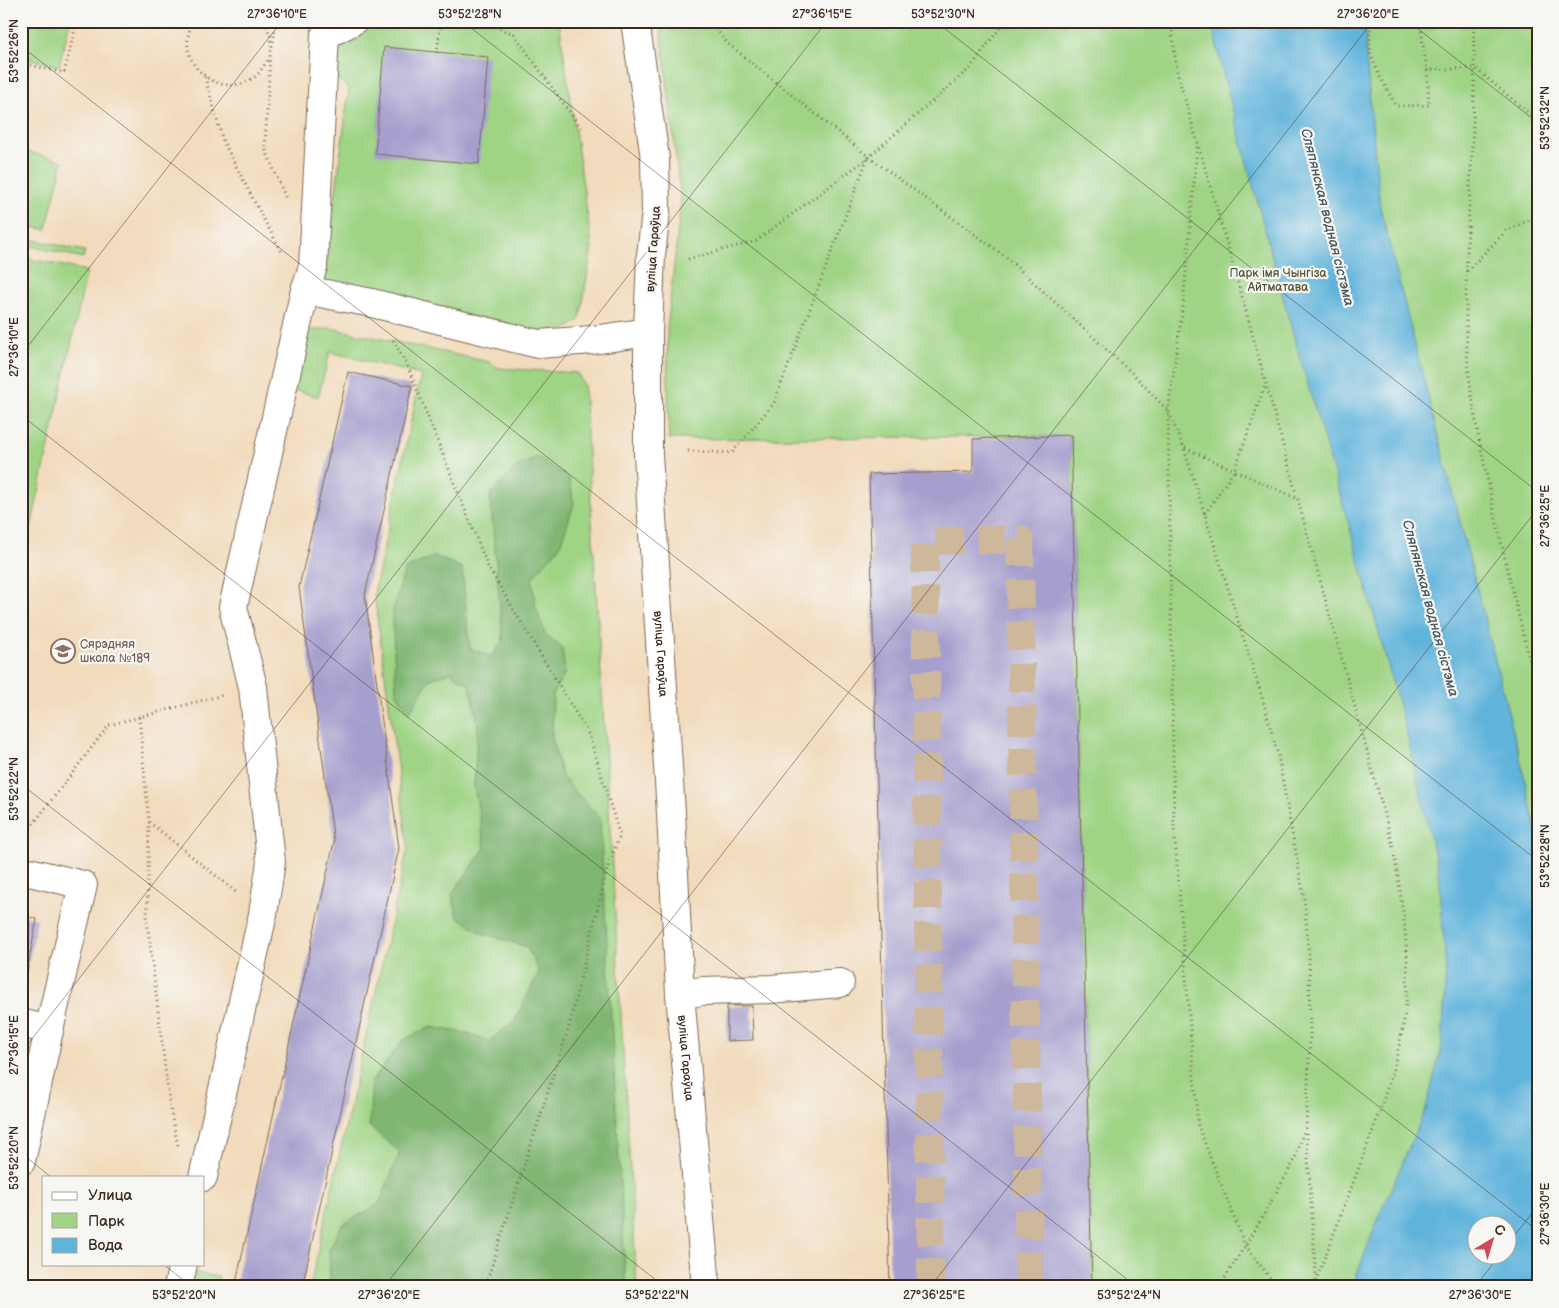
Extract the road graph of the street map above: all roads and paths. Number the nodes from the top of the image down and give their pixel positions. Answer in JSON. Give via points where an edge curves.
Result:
{"nodes":[{"id":1,"x":77,"y":21,"type":"edge"},
{"id":2,"x":188,"y":21,"type":"edge"},
{"id":3,"x":194,"y":21,"type":"edge"},
{"id":4,"x":265,"y":21,"type":"edge"},
{"id":5,"x":277,"y":21,"type":"edge"},
{"id":6,"x":353,"y":21,"type":"edge"},
{"id":7,"x":441,"y":21,"type":"edge"},
{"id":8,"x":481,"y":21,"type":"edge"},
{"id":9,"x":635,"y":21,"type":"edge"},
{"id":10,"x":710,"y":21,"type":"edge"},
{"id":11,"x":1005,"y":21,"type":"edge"},
{"id":12,"x":1171,"y":21,"type":"edge"},
{"id":13,"x":1377,"y":21,"type":"edge"},
{"id":14,"x":1416,"y":21,"type":"edge"},
{"id":15,"x":1473,"y":21,"type":"edge"},
{"id":16,"x":190,"y":28,"type":"junction"},
{"id":17,"x":438,"y":52,"type":"dead end"},
{"id":18,"x":270,"y":56,"type":"junction"},
{"id":19,"x":21,"y":63,"type":"edge"},
{"id":20,"x":1476,"y":68,"type":"junction"},
{"id":21,"x":1426,"y":70,"type":"junction"},
{"id":22,"x":205,"y":77,"type":"junction"},
{"id":23,"x":1538,"y":121,"type":"edge"},
{"id":24,"x":583,"y":131,"type":"dead end"},
{"id":25,"x":1198,"y":144,"type":"junction"},
{"id":26,"x":868,"y":157,"type":"junction"},
{"id":27,"x":287,"y":203,"type":"dead end"},
{"id":28,"x":1538,"y":216,"type":"edge"},
{"id":29,"x":688,"y":259,"type":"dead end"},
{"id":30,"x":1467,"y":271,"type":"junction"},
{"id":31,"x":304,"y":290,"type":"junction"},
{"id":32,"x":372,"y":303,"type":"junction"},
{"id":33,"x":648,"y":332,"type":"junction"},
{"id":34,"x":1266,"y":385,"type":"junction"},
{"id":35,"x":1168,"y":411,"type":"junction"},
{"id":36,"x":1184,"y":448,"type":"junction"},
{"id":37,"x":688,"y":451,"type":"dead end"},
{"id":38,"x":1234,"y":471,"type":"junction"},
{"id":39,"x":1296,"y":498,"type":"junction"},
{"id":40,"x":1205,"y":514,"type":"junction"},
{"id":41,"x":253,"y":687,"type":"junction"},
{"id":42,"x":1538,"y":695,"type":"edge"},
{"id":43,"x":139,"y":717,"type":"junction"},
{"id":44,"x":149,"y":822,"type":"junction"},
{"id":45,"x":21,"y":840,"type":"edge"},
{"id":46,"x":21,"y":870,"type":"edge"},
{"id":47,"x":263,"y":914,"type":"junction"},
{"id":48,"x":840,"y":982,"type":"dead end"},
{"id":49,"x":680,"y":994,"type":"junction"},
{"id":50,"x":21,"y":1023,"type":"edge"},
{"id":51,"x":49,"y":1030,"type":"junction"},
{"id":52,"x":1306,"y":1126,"type":"junction"},
{"id":53,"x":179,"y":1151,"type":"dead end"},
{"id":54,"x":21,"y":1161,"type":"edge"},
{"id":55,"x":203,"y":1176,"type":"edge"},
{"id":56,"x":1245,"y":1245,"type":"junction"},
{"id":57,"x":183,"y":1266,"type":"edge"},
{"id":58,"x":1316,"y":1280,"type":"junction"},
{"id":59,"x":178,"y":1287,"type":"edge"},
{"id":60,"x":484,"y":1287,"type":"edge"},
{"id":61,"x":706,"y":1287,"type":"edge"},
{"id":62,"x":1222,"y":1287,"type":"edge"},
{"id":63,"x":1277,"y":1287,"type":"edge"},
{"id":64,"x":1313,"y":1287,"type":"edge"}],
"edges":[{"from":1,"to":19,"type":"path","via":[[64,73]]},
{"from":2,"to":16,"type":"path"},
{"from":3,"to":16,"type":"path"},
{"from":4,"to":18,"type":"path","via":[[270,36]]},
{"from":5,"to":18,"type":"path"},
{"from":6,"to":31,"type":"street","via":[[325,35],[313,267]]},
{"from":7,"to":17,"type":"path"},
{"from":8,"to":24,"type":"path","via":[[514,34]]},
{"from":9,"to":33,"type":"street","name":"вуліца Гараўца","via":[[655,158],[656,212]]},
{"from":10,"to":26,"type":"path","via":[[727,43]]},
{"from":11,"to":26,"type":"path","via":[[970,68]]},
{"from":12,"to":25,"type":"path","via":[[1177,72]]},
{"from":13,"to":21,"type":"path","via":[[1370,30],[1370,53],[1396,106],[1429,105]]},
{"from":14,"to":21,"type":"path","via":[[1420,23]]},
{"from":15,"to":20,"type":"path"},
{"from":16,"to":22,"type":"path","via":[[187,40],[189,54]]},
{"from":18,"to":22,"type":"path","via":[[258,74],[246,81],[218,83]]},
{"from":18,"to":27,"type":"path","via":[[265,148]]},
{"from":20,"to":21,"type":"path"},
{"from":20,"to":23,"type":"path"},
{"from":20,"to":30,"type":"path"},
{"from":22,"to":31,"type":"path","via":[[223,141]]},
{"from":25,"to":34,"type":"path"},
{"from":25,"to":35,"type":"path"},
{"from":26,"to":29,"type":"path","via":[[756,241]]},
{"from":26,"to":35,"type":"path","via":[[1006,257],[1134,375]]},
{"from":26,"to":37,"type":"path","via":[[774,403],[732,453]]},
{"from":28,"to":30,"type":"path","via":[[1506,231]]},
{"from":30,"to":42,"type":"path","via":[[1468,366],[1479,442]]},
{"from":31,"to":32,"type":"street"},
{"from":31,"to":41,"type":"street","via":[[233,607]]},
{"from":32,"to":33,"type":"street","via":[[538,344]]},
{"from":32,"to":60,"type":"path","via":[[407,365],[488,567],[589,735],[620,836],[609,862],[568,1030]]},
{"from":33,"to":49,"type":"street","name":"вуліца Гараўца","via":[[648,455]]},
{"from":34,"to":38,"type":"path"},
{"from":34,"to":39,"type":"path"},
{"from":35,"to":36,"type":"path"},
{"from":35,"to":56,"type":"path","via":[[1174,827],[1198,1126]]},
{"from":36,"to":38,"type":"path"},
{"from":36,"to":40,"type":"path"},
{"from":38,"to":39,"type":"path"},
{"from":38,"to":40,"type":"path"},
{"from":39,"to":58,"type":"path","via":[[1392,842],[1408,953],[1406,1004],[1395,1066]]},
{"from":40,"to":52,"type":"path","via":[[1276,747],[1304,898],[1310,1036]]},
{"from":41,"to":43,"type":"path"},
{"from":41,"to":47,"type":"street","via":[[271,862]]},
{"from":43,"to":44,"type":"path"},
{"from":43,"to":45,"type":"path","via":[[109,725]]},
{"from":44,"to":47,"type":"path"},
{"from":44,"to":53,"type":"path","via":[[147,920],[170,1108]]},
{"from":46,"to":51,"type":"street","via":[[83,885]]},
{"from":47,"to":55,"type":"street"},
{"from":48,"to":49,"type":"street"},
{"from":49,"to":61,"type":"street","name":"вуліца Гараўца"},
{"from":50,"to":51,"type":"street"},
{"from":51,"to":54,"type":"street"},
{"from":52,"to":56,"type":"path","via":[[1294,1161]]},
{"from":52,"to":58,"type":"path"},
{"from":56,"to":62,"type":"path"},
{"from":56,"to":63,"type":"path"},
{"from":57,"to":59,"type":"street"},
{"from":58,"to":64,"type":"path"}]}
